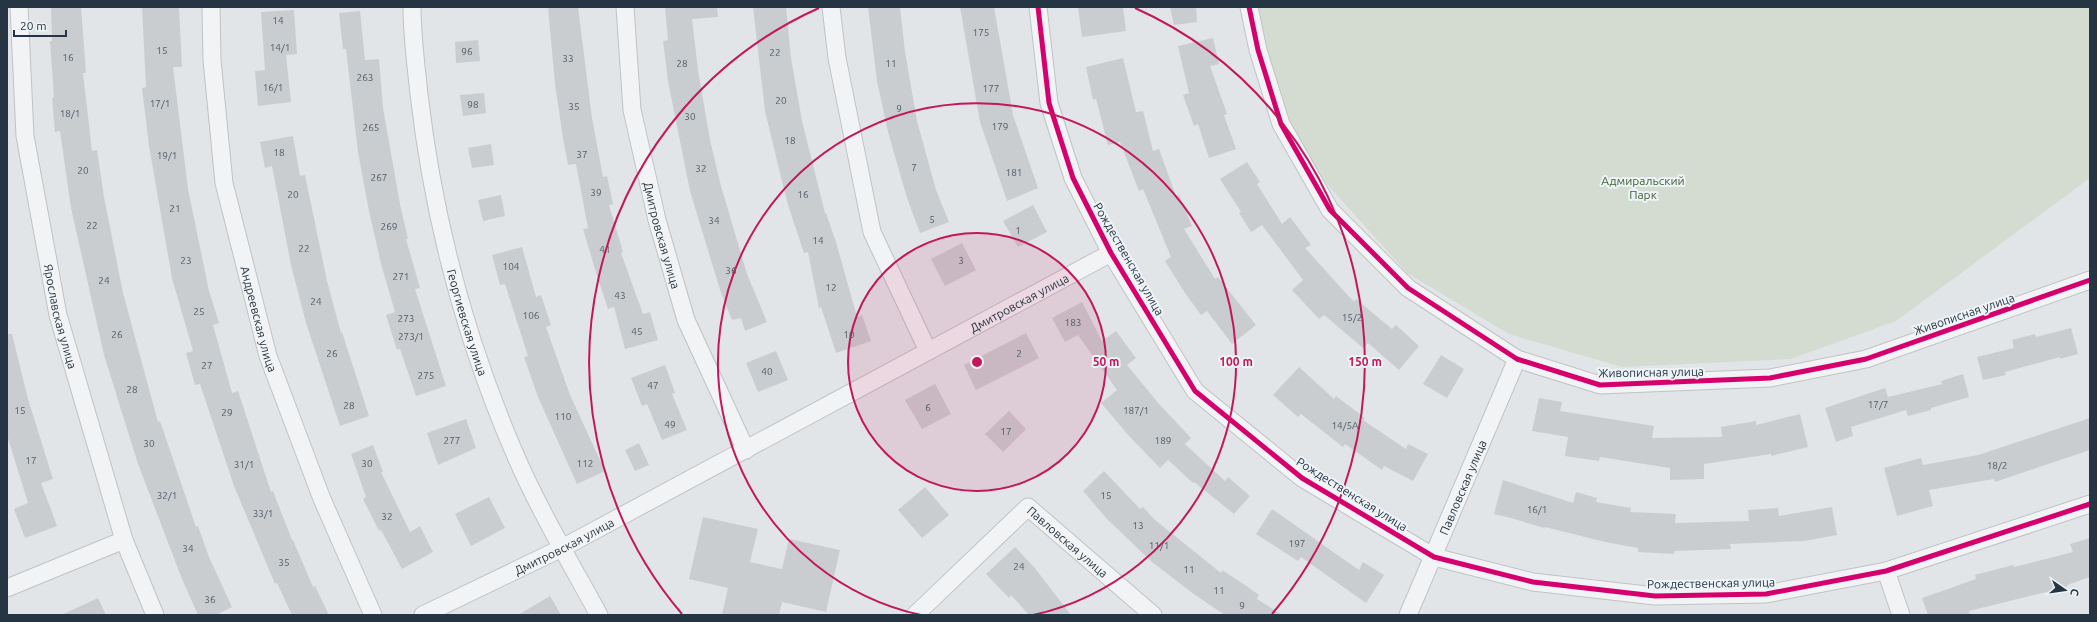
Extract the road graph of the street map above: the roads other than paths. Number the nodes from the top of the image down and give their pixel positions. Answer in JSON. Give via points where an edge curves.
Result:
{"nodes":[{"id":1,"x":19,"y":7,"type":"edge"},
{"id":2,"x":211,"y":7,"type":"edge"},
{"id":3,"x":412,"y":7,"type":"edge"},
{"id":4,"x":625,"y":7,"type":"edge"},
{"id":5,"x":831,"y":7,"type":"edge"},
{"id":6,"x":1038,"y":7,"type":"edge"},
{"id":7,"x":1249,"y":7,"type":"edge"},
{"id":8,"x":1111,"y":253,"type":"junction"},
{"id":9,"x":2090,"y":280,"type":"edge"},
{"id":10,"x":928,"y":352,"type":"junction"},
{"id":11,"x":1517,"y":359,"type":"junction"},
{"id":12,"x":746,"y":450,"type":"junction"},
{"id":13,"x":2090,"y":504,"type":"edge"},
{"id":14,"x":124,"y":540,"type":"junction"},
{"id":15,"x":562,"y":548,"type":"junction"},
{"id":16,"x":1434,"y":557,"type":"junction"},
{"id":17,"x":1886,"y":571,"type":"junction"},
{"id":18,"x":7,"y":588,"type":"edge"},
{"id":19,"x":155,"y":615,"type":"edge"},
{"id":20,"x":373,"y":615,"type":"edge"},
{"id":21,"x":423,"y":615,"type":"edge"},
{"id":22,"x":599,"y":615,"type":"edge"},
{"id":23,"x":916,"y":615,"type":"edge"},
{"id":24,"x":1153,"y":615,"type":"edge"},
{"id":25,"x":1408,"y":615,"type":"edge"},
{"id":26,"x":1901,"y":615,"type":"edge"}],
"edges":[{"from":1,"to":14,"type":"street","name":"Ярославская улица","via":[[25,136],[58,315]]},
{"from":2,"to":20,"type":"street","name":"Андреевская улица","via":[[212,60],[224,183],[268,356],[322,500]]},
{"from":3,"to":15,"type":"street","name":"Георгиевская улица","via":[[412,34],[426,154],[447,251],[474,349],[514,452]]},
{"from":4,"to":12,"type":"street","name":"Дмитровская улица","via":[[632,110],[657,220],[686,320]]},
{"from":5,"to":10,"type":"street","via":[[837,58],[872,232]]},
{"from":6,"to":8,"type":"street","name":"Рождественская улица","via":[[1049,103],[1073,178]]},
{"from":7,"to":11,"type":"street","name":"Живописная улица","via":[[1258,50],[1281,124],[1330,210],[1408,288]]},
{"from":8,"to":10,"type":"street","name":"Дмитровская улица"},
{"from":8,"to":16,"type":"street","name":"Рождественская улица","via":[[1195,391],[1302,478]]},
{"from":9,"to":11,"type":"street","name":"Живописная улица","via":[[1866,359],[1770,378],[1600,385]]},
{"from":10,"to":12,"type":"street","name":"Дмитровская улица"},
{"from":11,"to":16,"type":"street","name":"Павловская улица"},
{"from":12,"to":15,"type":"street","name":"Дмитровская улица"},
{"from":13,"to":17,"type":"street","name":"Рождественская улица"},
{"from":14,"to":18,"type":"street"},
{"from":14,"to":19,"type":"street","name":"Ярославская улица"},
{"from":15,"to":21,"type":"street","name":"Дмитровская улица"},
{"from":15,"to":22,"type":"street","name":"Георгиевская улица"},
{"from":16,"to":17,"type":"street","name":"Рождественская улица","via":[[1533,582],[1655,596],[1766,594]]},
{"from":16,"to":25,"type":"street","name":"Павловская улица"},
{"from":17,"to":26,"type":"street"},
{"from":23,"to":24,"type":"street","name":"Павловская улица","via":[[1028,507]]}]}
